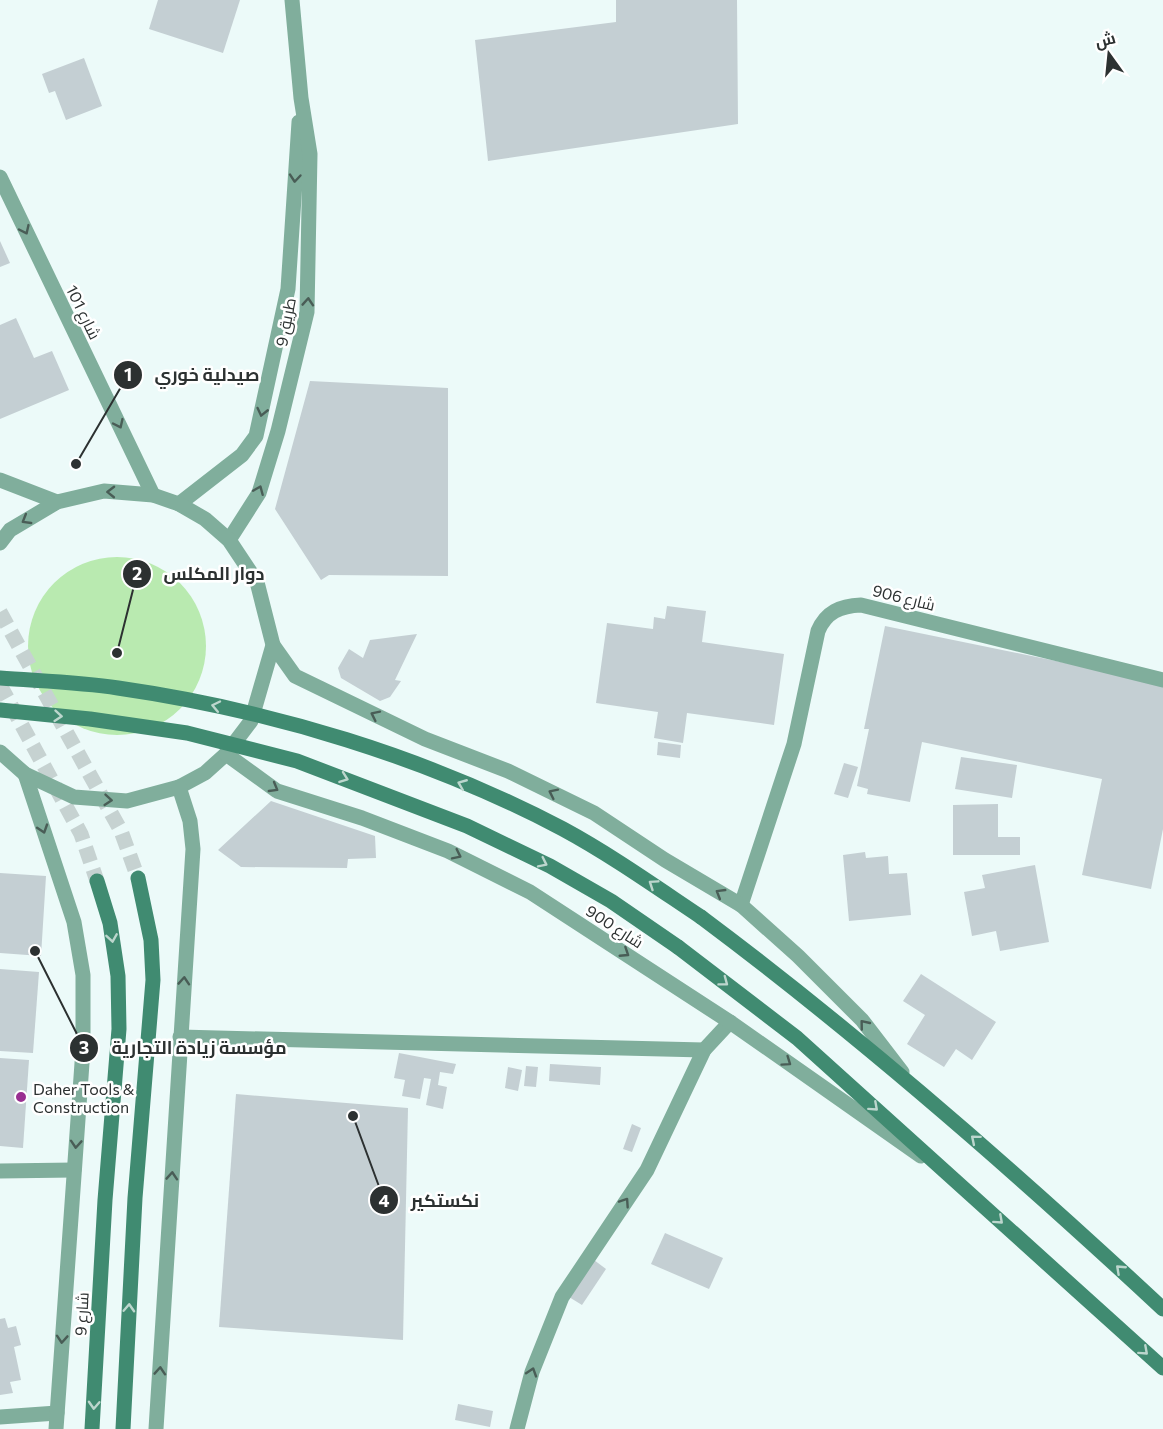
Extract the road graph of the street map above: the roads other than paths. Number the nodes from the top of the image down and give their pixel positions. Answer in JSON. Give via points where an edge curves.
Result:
{"nodes":[{"id":1,"x":292,"y":0,"type":"edge"},
{"id":2,"x":301,"y":99,"type":"junction"},
{"id":3,"x":0,"y":177,"type":"edge"},
{"id":4,"x":0,"y":480,"type":"edge"},
{"id":5,"x":153,"y":495,"type":"junction"},
{"id":6,"x":57,"y":502,"type":"junction"},
{"id":7,"x":179,"y":504,"type":"junction"},
{"id":8,"x":229,"y":540,"type":"junction"},
{"id":9,"x":0,"y":543,"type":"edge"},
{"id":10,"x":273,"y":645,"type":"junction"},
{"id":11,"x":0,"y":678,"type":"edge"},
{"id":12,"x":1163,"y":680,"type":"edge"},
{"id":13,"x":0,"y":710,"type":"edge"},
{"id":14,"x":0,"y":752,"type":"edge"},
{"id":15,"x":226,"y":754,"type":"junction"},
{"id":16,"x":25,"y":774,"type":"junction"},
{"id":17,"x":179,"y":788,"type":"junction"},
{"id":18,"x":138,"y":878,"type":"tunnel mouth"},
{"id":19,"x":97,"y":881,"type":"tunnel mouth"},
{"id":20,"x":741,"y":905,"type":"junction"},
{"id":21,"x":730,"y":1022,"type":"junction"},
{"id":22,"x":180,"y":1037,"type":"junction"},
{"id":23,"x":704,"y":1050,"type":"junction"},
{"id":24,"x":913,"y":1086,"type":"junction"},
{"id":25,"x":74,"y":1170,"type":"junction"},
{"id":26,"x":0,"y":1171,"type":"edge"},
{"id":27,"x":956,"y":1181,"type":"junction"},
{"id":28,"x":1163,"y":1309,"type":"edge"},
{"id":29,"x":1163,"y":1368,"type":"edge"},
{"id":30,"x":57,"y":1413,"type":"junction"},
{"id":31,"x":0,"y":1417,"type":"edge"},
{"id":32,"x":56,"y":1429,"type":"edge"},
{"id":33,"x":92,"y":1429,"type":"edge"},
{"id":34,"x":123,"y":1429,"type":"edge"},
{"id":35,"x":156,"y":1429,"type":"edge"},
{"id":36,"x":517,"y":1429,"type":"edge"}],
"edges":[{"from":1,"to":2,"type":"street","name":"طريق 9"},
{"from":2,"to":7,"type":"street","name":"طريق 9","one_way":true,"via":[[288,289],[256,436],[242,455]]},
{"from":8,"to":2,"type":"street","name":"طريق 9","one_way":true,"via":[[259,493],[307,312],[310,154]]},
{"from":3,"to":5,"type":"street","name":"شارع 101","one_way":true},
{"from":4,"to":6,"type":"street"},
{"from":5,"to":6,"type":"street","one_way":true,"via":[[104,491]]},
{"from":5,"to":7,"type":"street"},
{"from":6,"to":9,"type":"street","one_way":true,"via":[[10,530]]},
{"from":7,"to":8,"type":"street","via":[[205,519]]},
{"from":8,"to":10,"type":"street","via":[[257,582]]},
{"from":10,"to":15,"type":"street","via":[[251,721]]},
{"from":20,"to":10,"type":"street","one_way":true,"via":[[594,813],[508,771],[424,739],[295,676]]},
{"from":24,"to":11,"type":"main road","one_way":true,"bridge":true,"via":[[783,978],[701,917],[562,829],[471,788],[384,753],[294,725],[116,688]]},
{"from":12,"to":20,"type":"street","name":"شارع 906","via":[[861,605],[835,610],[823,618],[818,631],[794,744]]},
{"from":13,"to":27,"type":"main road","one_way":true,"bridge":true,"via":[[187,733],[307,765],[467,826],[539,861],[611,901],[797,1038]]},
{"from":14,"to":16,"type":"street"},
{"from":15,"to":17,"type":"street","via":[[205,773]]},
{"from":15,"to":21,"type":"street","name":"شارع 900","one_way":true,"via":[[277,791],[448,851],[530,892]]},
{"from":16,"to":17,"type":"street","one_way":true,"via":[[74,797],[128,801]]},
{"from":16,"to":25,"type":"street","one_way":true,"via":[[74,922],[83,975],[83,1049]]},
{"from":22,"to":17,"type":"street","one_way":true,"via":[[193,849],[190,821]]},
{"from":34,"to":18,"type":"main road","one_way":true,"via":[[135,1198],[153,980],[151,940]]},
{"from":19,"to":33,"type":"main road","name":"شارع 9","one_way":true,"via":[[110,923],[118,976],[118,1029]]},
{"from":24,"to":20,"type":"street","one_way":true,"via":[[862,1020]]},
{"from":21,"to":23,"type":"street"},
{"from":21,"to":27,"type":"street","name":"شارع 900","one_way":true},
{"from":22,"to":23,"type":"street"},
{"from":35,"to":22,"type":"street","one_way":true},
{"from":36,"to":23,"type":"street","one_way":true,"via":[[532,1372],[558,1307],[647,1170]]},
{"from":28,"to":24,"type":"main road","one_way":true,"via":[[1034,1189]]},
{"from":25,"to":26,"type":"street"},
{"from":25,"to":30,"type":"street","one_way":true},
{"from":27,"to":29,"type":"main road","one_way":true},
{"from":30,"to":31,"type":"street"},
{"from":30,"to":32,"type":"street"}]}
